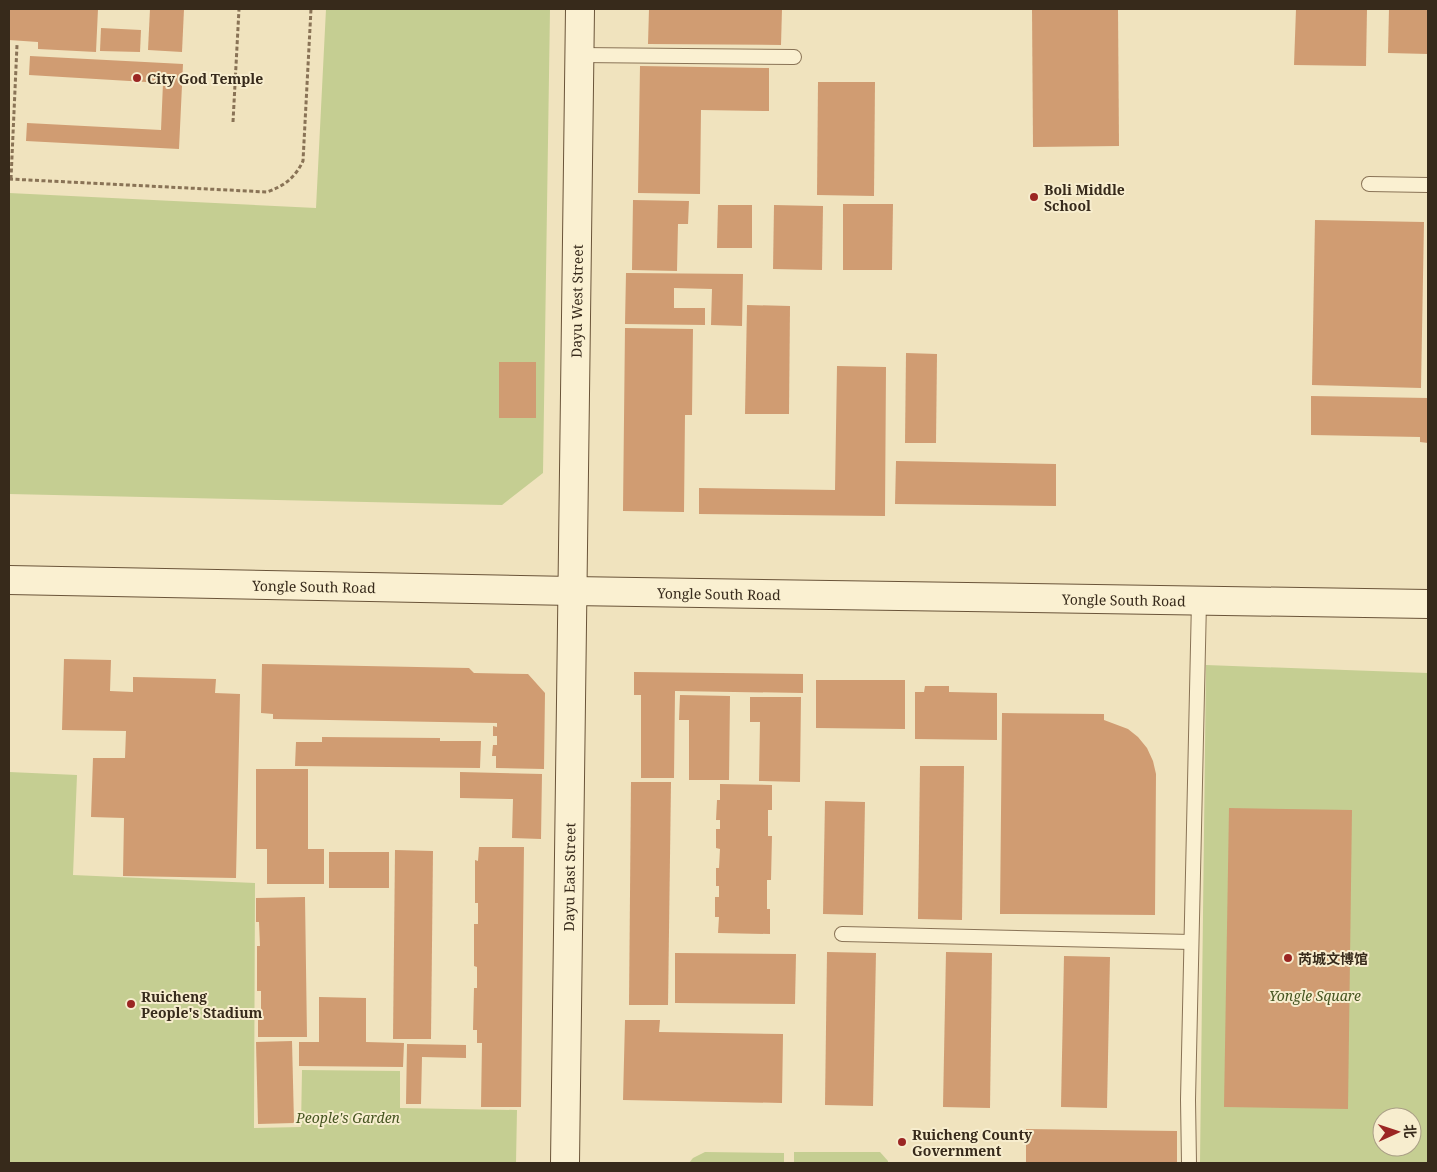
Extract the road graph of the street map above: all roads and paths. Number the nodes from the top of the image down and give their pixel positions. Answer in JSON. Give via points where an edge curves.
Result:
{"nodes":[{"id":1,"x":238,"y":9,"type":"edge"},
{"id":2,"x":311,"y":9,"type":"edge"},
{"id":3,"x":580,"y":9,"type":"edge"},
{"id":4,"x":17,"y":46,"type":"dead end"},
{"id":5,"x":580,"y":54,"type":"junction"},
{"id":6,"x":794,"y":56,"type":"dead end"},
{"id":7,"x":9,"y":113,"type":"edge"},
{"id":8,"x":14,"y":113,"type":"junction"},
{"id":9,"x":233,"y":122,"type":"dead end"},
{"id":10,"x":10,"y":179,"type":"edge"},
{"id":11,"x":1369,"y":184,"type":"dead end"},
{"id":12,"x":1428,"y":186,"type":"edge"},
{"id":13,"x":9,"y":580,"type":"edge"},
{"id":14,"x":572,"y":591,"type":"junction"},
{"id":15,"x":1199,"y":601,"type":"junction"},
{"id":16,"x":1428,"y":604,"type":"edge"},
{"id":17,"x":842,"y":934,"type":"dead end"},
{"id":18,"x":1192,"y":942,"type":"junction"},
{"id":19,"x":565,"y":1163,"type":"edge"},
{"id":20,"x":1189,"y":1163,"type":"edge"}],
"edges":[{"from":1,"to":9,"type":"path"},
{"from":2,"to":10,"type":"path","via":[[304,161],[289,182],[267,192]]},
{"from":3,"to":5,"type":"main road","name":"Dayu West Street"},
{"from":4,"to":8,"type":"path"},
{"from":5,"to":6,"type":"lane"},
{"from":5,"to":14,"type":"main road","name":"Dayu West Street"},
{"from":7,"to":8,"type":"path"},
{"from":8,"to":10,"type":"path"},
{"from":11,"to":12,"type":"lane"},
{"from":13,"to":14,"type":"main road","name":"Yongle South Road"},
{"from":14,"to":15,"type":"main road","name":"Yongle South Road"},
{"from":14,"to":19,"type":"main road","name":"Dayu East Street"},
{"from":15,"to":16,"type":"main road","name":"Yongle South Road"},
{"from":15,"to":18,"type":"lane"},
{"from":17,"to":18,"type":"lane"},
{"from":18,"to":20,"type":"lane"}]}
